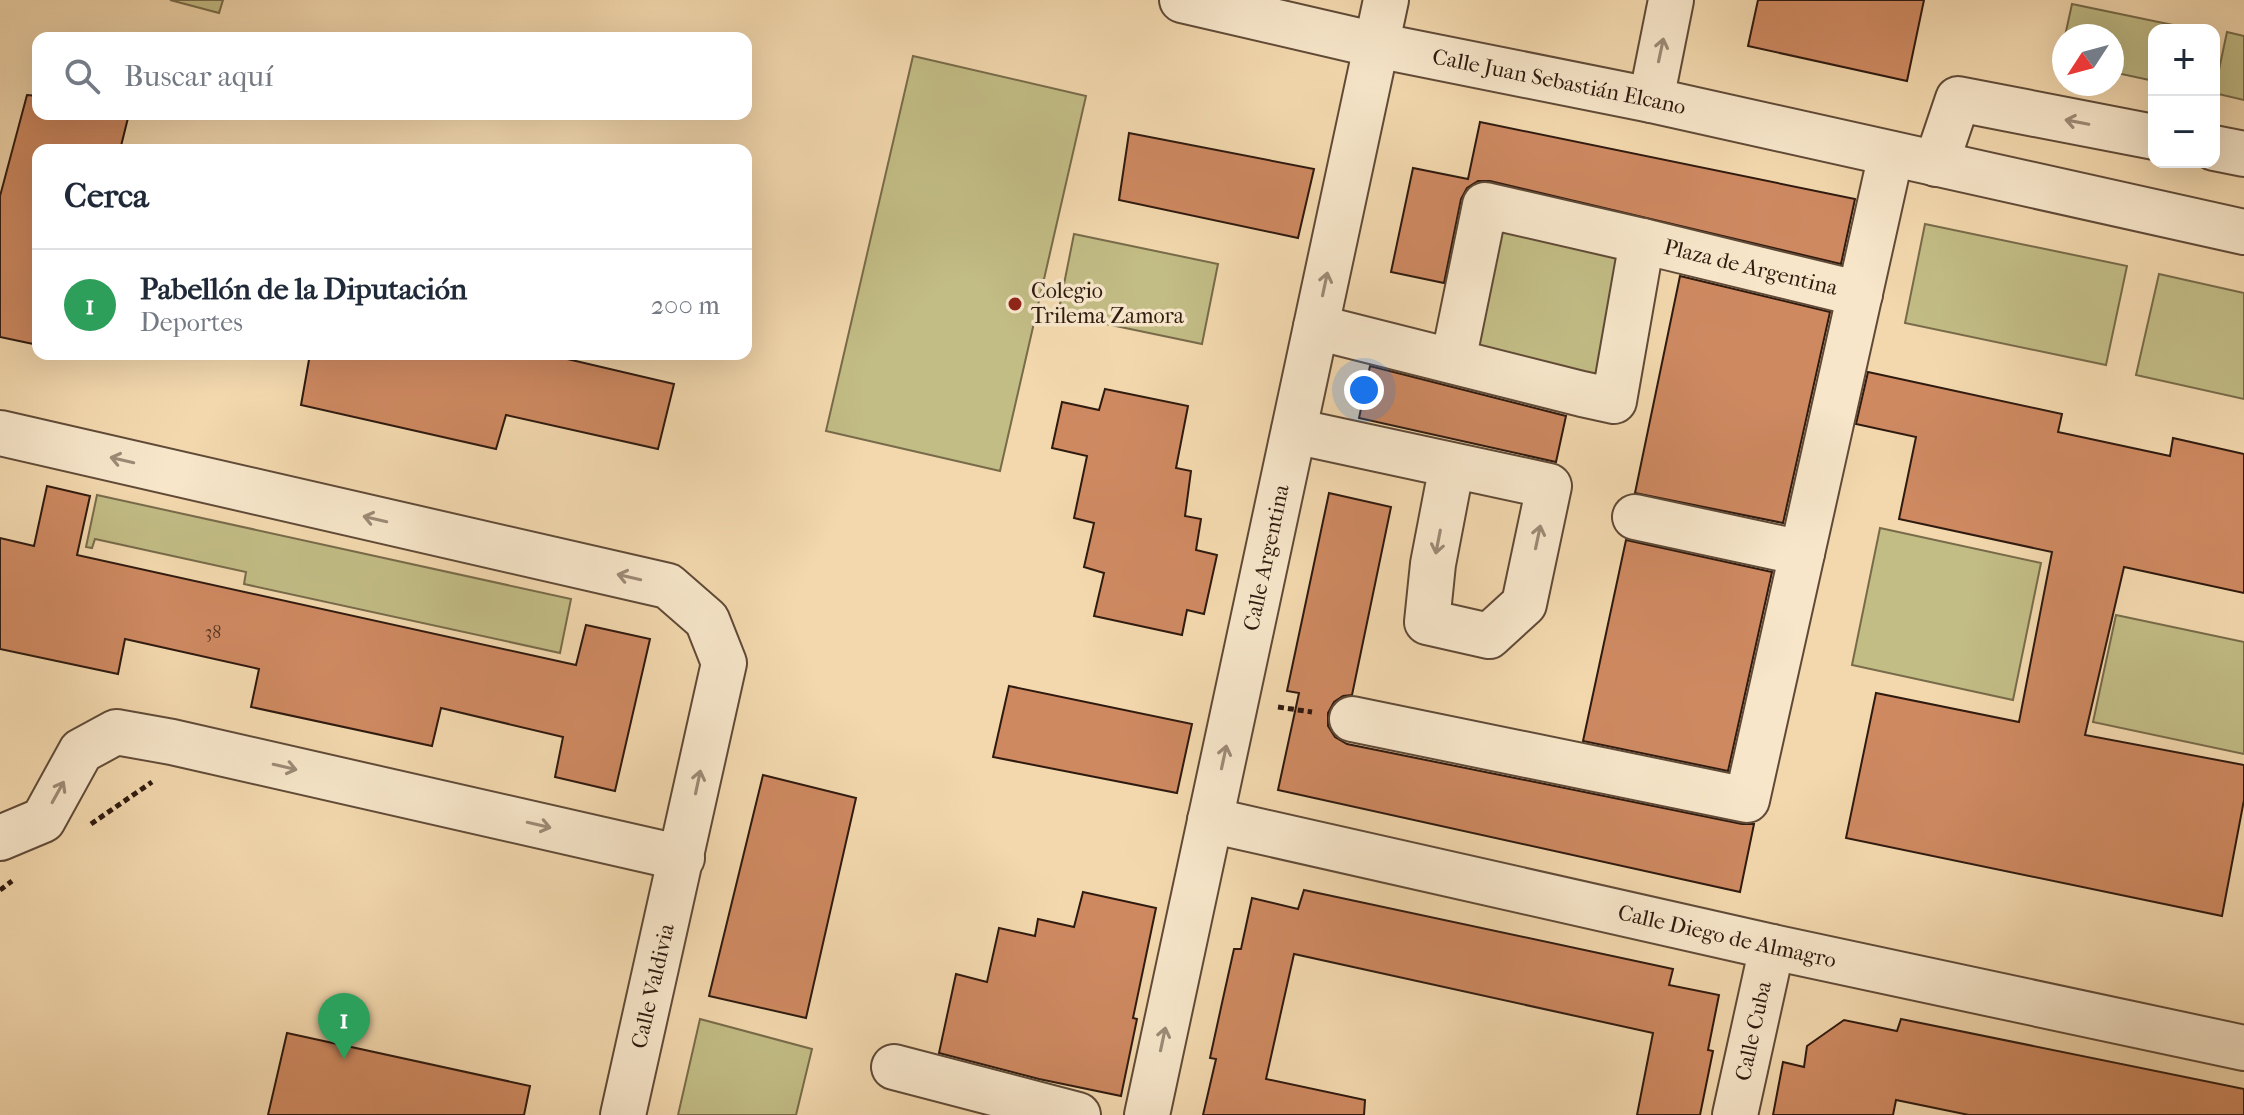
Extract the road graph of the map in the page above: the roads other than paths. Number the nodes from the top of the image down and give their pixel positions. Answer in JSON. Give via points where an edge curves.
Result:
{"nodes":[{"id":1,"x":1182,"y":0,"type":"edge"},
{"id":2,"x":1386,"y":0,"type":"edge"},
{"id":3,"x":1671,"y":0,"type":"edge"},
{"id":4,"x":1376,"y":45,"type":"junction"},
{"id":5,"x":1651,"y":100,"type":"junction"},
{"id":6,"x":2148,"y":136,"type":"edge"},
{"id":7,"x":2220,"y":149,"type":"edge"},
{"id":8,"x":1891,"y":154,"type":"junction"},
{"id":9,"x":2244,"y":154,"type":"edge"},
{"id":10,"x":1936,"y":164,"type":"junction"},
{"id":11,"x":2244,"y":232,"type":"edge"},
{"id":12,"x":1642,"y":241,"type":"junction"},
{"id":13,"x":1860,"y":294,"type":"junction"},
{"id":14,"x":1316,"y":327,"type":"junction"},
{"id":15,"x":1453,"y":361,"type":"junction"},
{"id":16,"x":1294,"y":431,"type":"junction"},
{"id":17,"x":0,"y":433,"type":"edge"},
{"id":18,"x":1452,"y":465,"type":"dead end"},
{"id":19,"x":1635,"y":517,"type":"dead end"},
{"id":20,"x":1802,"y":553,"type":"junction"},
{"id":21,"x":1352,"y":719,"type":"road end"},
{"id":22,"x":1210,"y":820,"type":"junction"},
{"id":23,"x":0,"y":838,"type":"edge"},
{"id":24,"x":682,"y":858,"type":"junction"},
{"id":25,"x":1772,"y":947,"type":"junction"},
{"id":26,"x":2244,"y":1048,"type":"edge"},
{"id":27,"x":894,"y":1067,"type":"dead end"},
{"id":28,"x":623,"y":1115,"type":"edge"},
{"id":29,"x":1078,"y":1115,"type":"edge"},
{"id":30,"x":1147,"y":1115,"type":"edge"},
{"id":31,"x":1735,"y":1115,"type":"edge"}],
"edges":[{"from":1,"to":4,"type":"street","name":"Calle Juan Sebastián Elcano"},
{"from":2,"to":4,"type":"street","name":"Calle Argentina"},
{"from":5,"to":3,"type":"street","one_way":true},
{"from":4,"to":5,"type":"street","name":"Calle Juan Sebastián Elcano"},
{"from":14,"to":4,"type":"street","name":"Calle Argentina","one_way":true},
{"from":5,"to":8,"type":"street","name":"Calle Juan Sebastián Elcano"},
{"from":6,"to":10,"type":"street","one_way":true,"via":[[1958,99]]},
{"from":7,"to":9,"type":"street"},
{"from":8,"to":10,"type":"street","name":"Calle Juan Sebastián Elcano"},
{"from":8,"to":13,"type":"street"},
{"from":10,"to":11,"type":"street","name":"Calle Juan Sebastián Elcano"},
{"from":12,"to":13,"type":"street","name":"Plaza de Argentina"},
{"from":12,"to":15,"type":"street","name":"Plaza de Argentina","via":[[1485,205]]},
{"from":12,"to":15,"type":"street","name":"Plaza de Argentina","via":[[1614,401]]},
{"from":13,"to":20,"type":"street"},
{"from":14,"to":15,"type":"street","name":"Plaza de Argentina"},
{"from":14,"to":16,"type":"street","name":"Calle Argentina"},
{"from":16,"to":18,"type":"street"},
{"from":22,"to":16,"type":"street","name":"Calle Argentina","one_way":true},
{"from":24,"to":17,"type":"street","name":"Calle Valdivia","one_way":true,"via":[[724,663],[707,620],[668,586]]},
{"from":19,"to":20,"type":"street"},
{"from":20,"to":21,"type":"street","via":[[1747,800]]},
{"from":22,"to":25,"type":"street","name":"Calle Diego de Almagro"},
{"from":30,"to":22,"type":"street","name":"Calle Argentina","one_way":true},
{"from":23,"to":24,"type":"street","one_way":true,"via":[[43,820],[81,751],[116,732]]},
{"from":24,"to":28,"type":"street","name":"Calle Valdivia"},
{"from":25,"to":26,"type":"street","name":"Calle Diego de Almagro"},
{"from":25,"to":31,"type":"street","name":"Calle Cuba"},
{"from":27,"to":29,"type":"street"}]}
